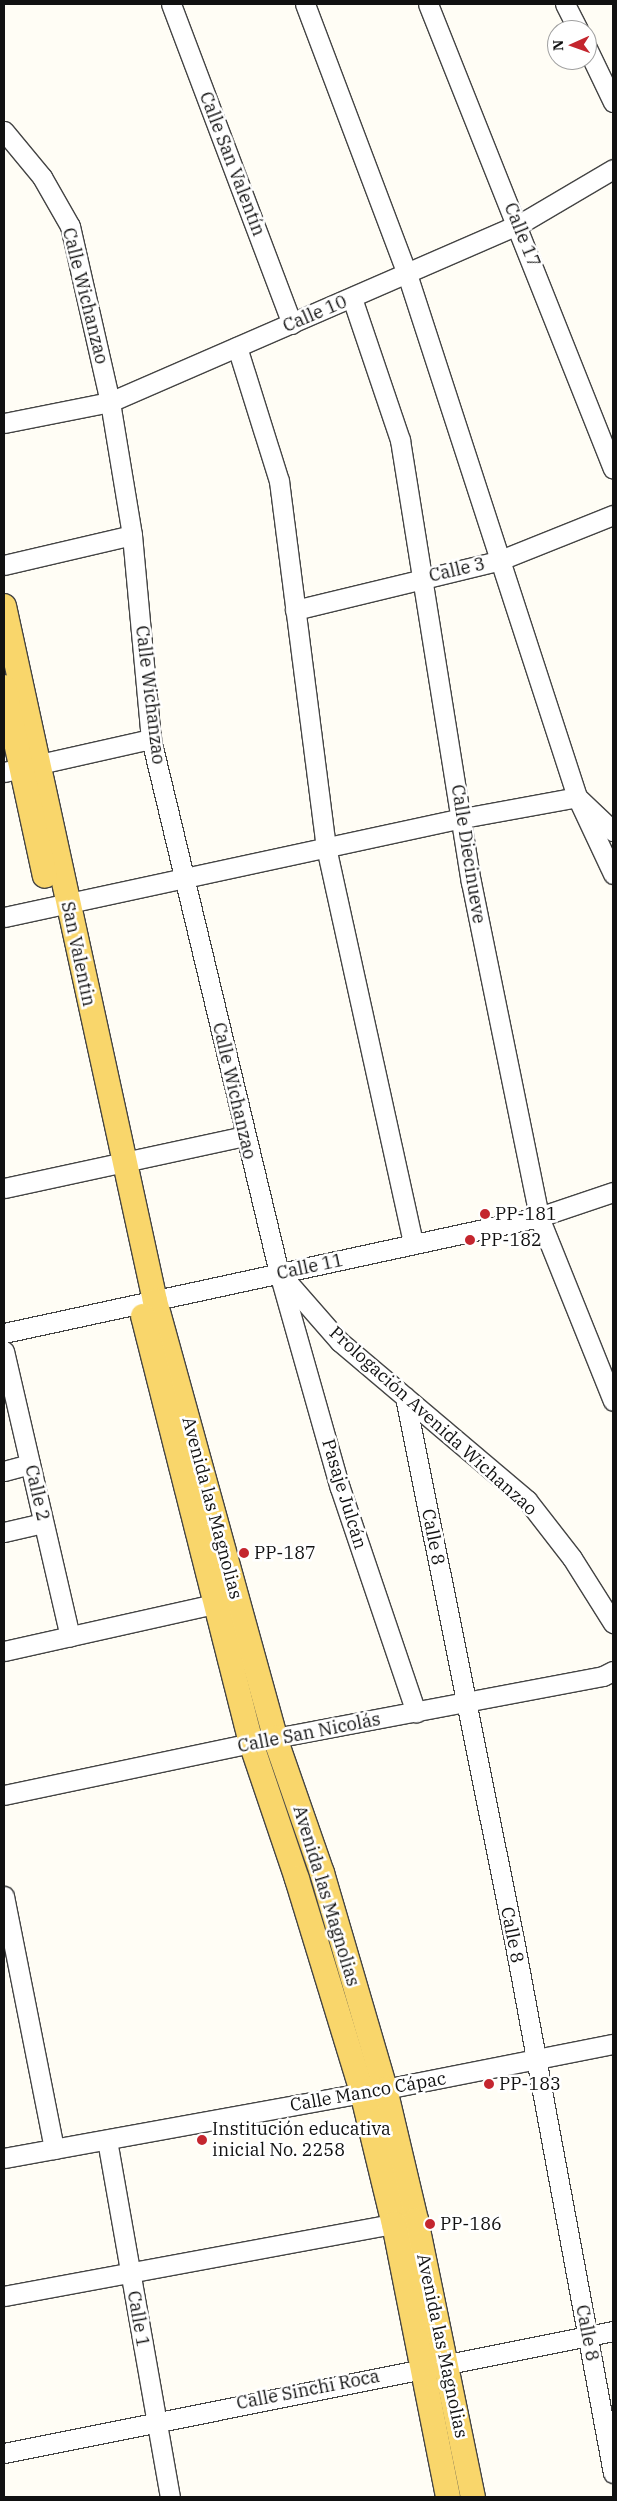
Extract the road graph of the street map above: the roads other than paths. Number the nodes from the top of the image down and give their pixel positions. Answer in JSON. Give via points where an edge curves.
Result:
{"nodes":[{"id":1,"x":171,"y":4,"type":"edge"},
{"id":2,"x":305,"y":4,"type":"edge"},
{"id":3,"x":428,"y":4,"type":"edge"},
{"id":4,"x":565,"y":4,"type":"edge"},
{"id":5,"x":573,"y":20,"type":"edge"},
{"id":6,"x":597,"y":69,"type":"edge"},
{"id":7,"x":613,"y":102,"type":"edge"},
{"id":8,"x":4,"y":131,"type":"edge"},
{"id":9,"x":613,"y":169,"type":"edge"},
{"id":10,"x":518,"y":225,"type":"junction"},
{"id":11,"x":407,"y":274,"type":"junction"},
{"id":12,"x":352,"y":298,"type":"junction"},
{"id":13,"x":292,"y":324,"type":"junction"},
{"id":14,"x":237,"y":347,"type":"junction"},
{"id":15,"x":110,"y":402,"type":"junction"},
{"id":16,"x":4,"y":423,"type":"edge"},
{"id":17,"x":613,"y":468,"type":"edge"},
{"id":18,"x":613,"y":515,"type":"edge"},
{"id":19,"x":132,"y":535,"type":"junction"},
{"id":20,"x":498,"y":561,"type":"junction"},
{"id":21,"x":4,"y":565,"type":"edge"},
{"id":22,"x":422,"y":578,"type":"junction"},
{"id":23,"x":4,"y":606,"type":"edge"},
{"id":24,"x":295,"y":610,"type":"junction"},
{"id":25,"x":4,"y":687,"type":"edge"},
{"id":26,"x":151,"y":739,"type":"junction"},
{"id":27,"x":21,"y":768,"type":"edge"},
{"id":28,"x":577,"y":797,"type":"junction"},
{"id":29,"x":463,"y":818,"type":"junction"},
{"id":30,"x":613,"y":831,"type":"edge"},
{"id":31,"x":326,"y":847,"type":"junction"},
{"id":32,"x":613,"y":874,"type":"edge"},
{"id":33,"x":184,"y":877,"type":"junction"},
{"id":34,"x":60,"y":905,"type":"junction"},
{"id":35,"x":4,"y":917,"type":"edge"},
{"id":36,"x":244,"y":1136,"type":"junction"},
{"id":37,"x":116,"y":1164,"type":"junction"},
{"id":38,"x":4,"y":1188,"type":"edge"},
{"id":39,"x":613,"y":1192,"type":"edge"},
{"id":40,"x":539,"y":1217,"type":"junction"},
{"id":41,"x":413,"y":1244,"type":"junction"},
{"id":42,"x":279,"y":1273,"type":"junction"},
{"id":43,"x":148,"y":1302,"type":"junction"},
{"id":44,"x":4,"y":1334,"type":"edge"},
{"id":45,"x":4,"y":1351,"type":"edge"},
{"id":46,"x":405,"y":1397,"type":"junction"},
{"id":47,"x":613,"y":1401,"type":"edge"},
{"id":48,"x":30,"y":1464,"type":"junction"},
{"id":49,"x":4,"y":1471,"type":"edge"},
{"id":50,"x":43,"y":1523,"type":"junction"},
{"id":51,"x":4,"y":1532,"type":"edge"},
{"id":52,"x":214,"y":1604,"type":"junction"},
{"id":53,"x":613,"y":1623,"type":"edge"},
{"id":54,"x":70,"y":1636,"type":"junction"},
{"id":55,"x":4,"y":1651,"type":"edge"},
{"id":56,"x":613,"y":1671,"type":"edge"},
{"id":57,"x":466,"y":1702,"type":"junction"},
{"id":58,"x":416,"y":1712,"type":"junction"},
{"id":59,"x":275,"y":1738,"type":"junction"},
{"id":60,"x":251,"y":1744,"type":"junction"},
{"id":61,"x":4,"y":1795,"type":"edge"},
{"id":62,"x":4,"y":1896,"type":"edge"},
{"id":63,"x":613,"y":2044,"type":"edge"},
{"id":64,"x":534,"y":2061,"type":"junction"},
{"id":65,"x":374,"y":2091,"type":"junction"},
{"id":66,"x":107,"y":2140,"type":"junction"},
{"id":67,"x":54,"y":2149,"type":"junction"},
{"id":68,"x":4,"y":2158,"type":"edge"},
{"id":69,"x":394,"y":2224,"type":"junction"},
{"id":70,"x":130,"y":2273,"type":"junction"},
{"id":71,"x":4,"y":2296,"type":"edge"},
{"id":72,"x":613,"y":2331,"type":"edge"},
{"id":73,"x":588,"y":2336,"type":"junction"},
{"id":74,"x":446,"y":2363,"type":"junction"},
{"id":75,"x":423,"y":2368,"type":"junction"},
{"id":76,"x":155,"y":2421,"type":"junction"},
{"id":77,"x":4,"y":2453,"type":"edge"},
{"id":78,"x":613,"y":2473,"type":"edge"},
{"id":79,"x":170,"y":2497,"type":"edge"},
{"id":80,"x":448,"y":2497,"type":"edge"},
{"id":81,"x":473,"y":2497,"type":"edge"}],
"edges":[{"from":1,"to":13,"type":"street","name":"Calle San Valentín"},
{"from":2,"to":11,"type":"street"},
{"from":3,"to":10,"type":"street","name":"Calle 17"},
{"from":4,"to":5,"type":"street"},
{"from":6,"to":7,"type":"street"},
{"from":8,"to":15,"type":"street","name":"Calle Wichanzao","via":[[42,177],[70,226]]},
{"from":9,"to":10,"type":"street","name":"Calle 10"},
{"from":10,"to":11,"type":"street","name":"Calle 10"},
{"from":10,"to":17,"type":"street","name":"Calle 17"},
{"from":11,"to":12,"type":"street","name":"Calle 10"},
{"from":11,"to":20,"type":"street"},
{"from":12,"to":13,"type":"street","name":"Calle 10"},
{"from":12,"to":22,"type":"street","name":"Calle Diecinueve","via":[[400,440]]},
{"from":13,"to":14,"type":"street","name":"Calle 10"},
{"from":14,"to":15,"type":"street","name":"Calle 10"},
{"from":14,"to":24,"type":"street","via":[[279,480]]},
{"from":15,"to":16,"type":"street","name":"Calle 10"},
{"from":15,"to":19,"type":"street","name":"Calle Wichanzao"},
{"from":18,"to":20,"type":"street","name":"Calle 3"},
{"from":19,"to":21,"type":"street"},
{"from":19,"to":26,"type":"street","name":"Calle Wichanzao"},
{"from":20,"to":22,"type":"street","name":"Calle 3"},
{"from":20,"to":28,"type":"street"},
{"from":22,"to":24,"type":"street","name":"Calle 3"},
{"from":22,"to":29,"type":"street","name":"Calle Diecinueve"},
{"from":23,"to":27,"type":"main road","name":"San Valentin"},
{"from":24,"to":31,"type":"street"},
{"from":25,"to":27,"type":"main road","name":"San Valentin"},
{"from":26,"to":27,"type":"street"},
{"from":26,"to":33,"type":"street","name":"Calle Wichanzao"},
{"from":27,"to":34,"type":"main road","name":"San Valentin"},
{"from":28,"to":29,"type":"street"},
{"from":28,"to":30,"type":"street"},
{"from":28,"to":32,"type":"street"},
{"from":29,"to":31,"type":"street"},
{"from":29,"to":40,"type":"street","name":"Calle Diecinueve","via":[[471,882]]},
{"from":31,"to":33,"type":"street"},
{"from":31,"to":41,"type":"street"},
{"from":33,"to":34,"type":"street"},
{"from":33,"to":36,"type":"street","name":"Calle Wichanzao"},
{"from":34,"to":35,"type":"street"},
{"from":34,"to":37,"type":"main road","name":"San Valentin"},
{"from":36,"to":37,"type":"street"},
{"from":36,"to":42,"type":"street","name":"Calle Wichanzao"},
{"from":37,"to":38,"type":"street"},
{"from":37,"to":43,"type":"main road","name":"San Valentin"},
{"from":39,"to":40,"type":"street","name":"Calle 11"},
{"from":40,"to":41,"type":"street","name":"Calle 11"},
{"from":40,"to":47,"type":"street","name":"Calle Diecinueve"},
{"from":41,"to":42,"type":"street","name":"Calle 11"},
{"from":42,"to":43,"type":"street","name":"Calle 11"},
{"from":42,"to":46,"type":"street","name":"Prologación Avenida Wichanzao","via":[[340,1342]]},
{"from":42,"to":58,"type":"street","name":"Pasaje Julcán","via":[[340,1488]]},
{"from":43,"to":44,"type":"street","name":"Calle 11"},
{"from":43,"to":52,"type":"main road","name":"Avenida las Magnolias"},
{"from":43,"to":59,"type":"main road","name":"Avenida las Magnolias"},
{"from":45,"to":48,"type":"street","name":"Calle 2"},
{"from":46,"to":53,"type":"street","name":"Prologación Avenida Wichanzao","via":[[527,1500],[572,1558]]},
{"from":46,"to":57,"type":"street","name":"Calle 8"},
{"from":48,"to":49,"type":"street"},
{"from":48,"to":50,"type":"street","name":"Calle 2"},
{"from":50,"to":51,"type":"street"},
{"from":50,"to":54,"type":"street","name":"Calle 2"},
{"from":52,"to":54,"type":"street"},
{"from":52,"to":60,"type":"main road","name":"Avenida las Magnolias"},
{"from":54,"to":55,"type":"street"},
{"from":56,"to":57,"type":"street","name":"Calle San Nicolás","via":[[603,1676]]},
{"from":57,"to":58,"type":"street","name":"Calle San Nicolás"},
{"from":57,"to":64,"type":"street","name":"Calle 8","via":[[515,1945]]},
{"from":58,"to":59,"type":"street","name":"Calle San Nicolás"},
{"from":59,"to":60,"type":"street","name":"Calle San Nicolás"},
{"from":59,"to":65,"type":"main road","name":"Avenida las Magnolias","via":[[322,1873]]},
{"from":60,"to":61,"type":"street","name":"Calle San Nicolás"},
{"from":60,"to":65,"type":"main road","name":"Avenida las Magnolias"},
{"from":62,"to":67,"type":"street"},
{"from":63,"to":64,"type":"street","name":"Calle Manco Cápac"},
{"from":64,"to":65,"type":"street","name":"Calle Manco Cápac"},
{"from":64,"to":73,"type":"street","name":"Calle 8"},
{"from":65,"to":66,"type":"street","name":"Calle Manco Cápac"},
{"from":65,"to":69,"type":"main road","name":"Avenida las Magnolias"},
{"from":65,"to":74,"type":"main road","name":"Avenida las Magnolias"},
{"from":66,"to":67,"type":"street","name":"Calle Manco Cápac"},
{"from":66,"to":70,"type":"street","name":"Calle 1"},
{"from":67,"to":68,"type":"street","name":"Calle Manco Cápac"},
{"from":69,"to":70,"type":"street"},
{"from":69,"to":75,"type":"main road","name":"Avenida las Magnolias"},
{"from":70,"to":71,"type":"street"},
{"from":70,"to":76,"type":"street","name":"Calle 1"},
{"from":72,"to":73,"type":"street","name":"Calle Sinchi Roca"},
{"from":73,"to":74,"type":"street","name":"Calle Sinchi Roca"},
{"from":73,"to":78,"type":"street","name":"Calle 8"},
{"from":74,"to":75,"type":"street","name":"Calle Sinchi Roca"},
{"from":74,"to":81,"type":"main road","name":"Avenida las Magnolias"},
{"from":75,"to":76,"type":"street","name":"Calle Sinchi Roca"},
{"from":75,"to":80,"type":"main road","name":"Avenida las Magnolias"},
{"from":76,"to":77,"type":"street","name":"Calle Sinchi Roca"},
{"from":76,"to":79,"type":"street","name":"Calle 1"}]}
